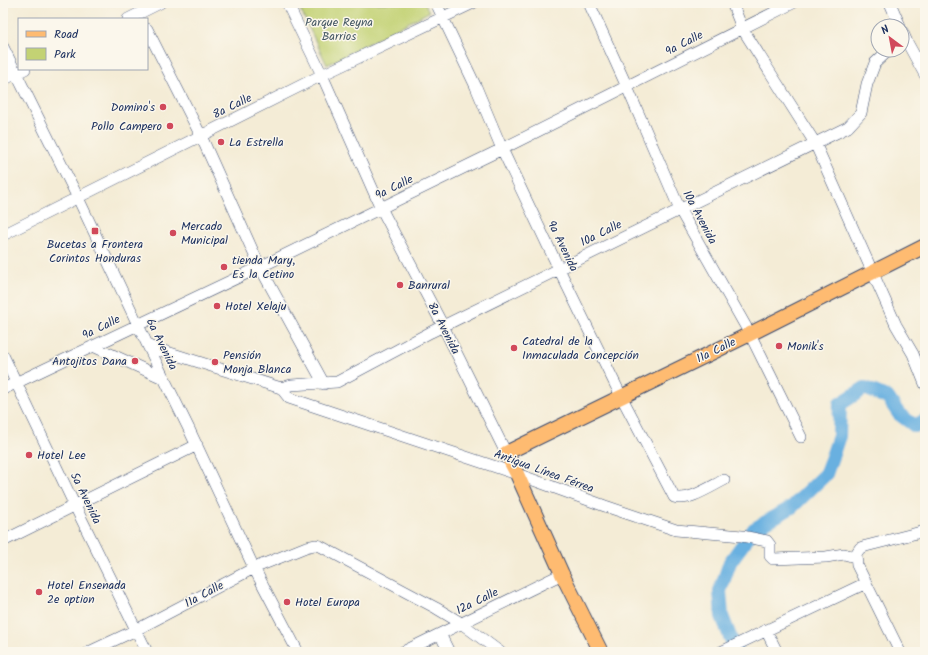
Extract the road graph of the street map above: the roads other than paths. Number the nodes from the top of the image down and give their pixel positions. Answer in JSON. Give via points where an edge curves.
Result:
{"nodes":[{"id":1,"x":134,"y":3,"type":"edge"},
{"id":2,"x":160,"y":3,"type":"edge"},
{"id":3,"x":287,"y":3,"type":"edge"},
{"id":4,"x":436,"y":3,"type":"edge"},
{"id":5,"x":473,"y":3,"type":"edge"},
{"id":6,"x":589,"y":3,"type":"edge"},
{"id":7,"x":732,"y":3,"type":"edge"},
{"id":8,"x":793,"y":3,"type":"edge"},
{"id":9,"x":890,"y":3,"type":"edge"},
{"id":10,"x":141,"y":16,"type":"edge"},
{"id":11,"x":443,"y":18,"type":"junction"},
{"id":12,"x":897,"y":18,"type":"edge"},
{"id":13,"x":742,"y":28,"type":"junction"},
{"id":14,"x":148,"y":31,"type":"edge"},
{"id":15,"x":3,"y":47,"type":"edge"},
{"id":16,"x":910,"y":52,"type":"edge"},
{"id":17,"x":880,"y":58,"type":"edge"},
{"id":18,"x":18,"y":67,"type":"edge"},
{"id":19,"x":21,"y":71,"type":"edge"},
{"id":20,"x":925,"y":75,"type":"edge"},
{"id":21,"x":322,"y":76,"type":"junction"},
{"id":22,"x":3,"y":80,"type":"edge"},
{"id":23,"x":627,"y":87,"type":"junction"},
{"id":24,"x":201,"y":136,"type":"junction"},
{"id":25,"x":815,"y":143,"type":"junction"},
{"id":26,"x":502,"y":150,"type":"junction"},
{"id":27,"x":78,"y":198,"type":"junction"},
{"id":28,"x":381,"y":208,"type":"junction"},
{"id":29,"x":680,"y":210,"type":"junction"},
{"id":30,"x":3,"y":235,"type":"edge"},
{"id":31,"x":925,"y":246,"type":"edge"},
{"id":32,"x":260,"y":267,"type":"junction"},
{"id":33,"x":559,"y":268,"type":"junction"},
{"id":34,"x":872,"y":272,"type":"junction"},
{"id":35,"x":138,"y":324,"type":"junction"},
{"id":36,"x":443,"y":326,"type":"junction"},
{"id":37,"x":750,"y":334,"type":"junction"},
{"id":38,"x":92,"y":346,"type":"junction"},
{"id":39,"x":148,"y":346,"type":"junction"},
{"id":40,"x":3,"y":355,"type":"edge"},
{"id":41,"x":165,"y":379,"type":"junction"},
{"id":42,"x":16,"y":382,"type":"junction"},
{"id":43,"x":324,"y":384,"type":"junction"},
{"id":44,"x":925,"y":384,"type":"edge"},
{"id":45,"x":281,"y":388,"type":"junction"},
{"id":46,"x":3,"y":389,"type":"edge"},
{"id":47,"x":621,"y":396,"type":"junction"},
{"id":48,"x":801,"y":437,"type":"dead end"},
{"id":49,"x":197,"y":445,"type":"junction"},
{"id":50,"x":506,"y":453,"type":"junction"},
{"id":51,"x":517,"y":474,"type":"junction"},
{"id":52,"x":724,"y":480,"type":"dead end"},
{"id":53,"x":75,"y":506,"type":"junction"},
{"id":54,"x":925,"y":531,"type":"edge"},
{"id":55,"x":3,"y":541,"type":"edge"},
{"id":56,"x":855,"y":557,"type":"junction"},
{"id":57,"x":254,"y":568,"type":"junction"},
{"id":58,"x":562,"y":574,"type":"junction"},
{"id":59,"x":866,"y":583,"type":"junction"},
{"id":60,"x":462,"y":623,"type":"junction"},
{"id":61,"x":136,"y":630,"type":"junction"},
{"id":62,"x":764,"y":631,"type":"junction"},
{"id":63,"x":440,"y":634,"type":"junction"},
{"id":64,"x":90,"y":652,"type":"edge"},
{"id":65,"x":147,"y":652,"type":"edge"},
{"id":66,"x":298,"y":652,"type":"edge"},
{"id":67,"x":403,"y":652,"type":"edge"},
{"id":68,"x":449,"y":652,"type":"edge"},
{"id":69,"x":500,"y":652,"type":"edge"},
{"id":70,"x":601,"y":652,"type":"edge"},
{"id":71,"x":721,"y":652,"type":"edge"},
{"id":72,"x":777,"y":652,"type":"edge"},
{"id":73,"x":900,"y":652,"type":"edge"}],
"edges":[{"from":1,"to":10,"type":"street"},
{"from":2,"to":10,"type":"street"},
{"from":3,"to":21,"type":"street","name":"8a Avenida"},
{"from":4,"to":11,"type":"street","name":"9a Avenida"},
{"from":5,"to":11,"type":"street","name":"8a Calle"},
{"from":6,"to":23,"type":"street","name":"10a Avenida"},
{"from":7,"to":13,"type":"street"},
{"from":8,"to":13,"type":"street","name":"9a Calle"},
{"from":9,"to":12,"type":"street"},
{"from":11,"to":21,"type":"street","name":"8a Calle"},
{"from":11,"to":26,"type":"street","name":"9a Avenida"},
{"from":13,"to":23,"type":"street","name":"9a Calle"},
{"from":13,"to":25,"type":"street"},
{"from":14,"to":24,"type":"street"},
{"from":15,"to":18,"type":"street","name":"6a Avenida"},
{"from":16,"to":20,"type":"street"},
{"from":17,"to":25,"type":"street","name":"10a Calle","via":[[875,63],[862,113],[848,127]]},
{"from":19,"to":22,"type":"street"},
{"from":19,"to":27,"type":"street","name":"6a Avenida"},
{"from":21,"to":24,"type":"street","name":"8a Calle"},
{"from":21,"to":28,"type":"street","name":"8a Avenida"},
{"from":23,"to":26,"type":"street","name":"9a Calle"},
{"from":23,"to":29,"type":"street","name":"10a Avenida"},
{"from":24,"to":27,"type":"street","name":"8a Calle"},
{"from":24,"to":32,"type":"street"},
{"from":25,"to":29,"type":"street","name":"10a Calle"},
{"from":25,"to":34,"type":"street"},
{"from":26,"to":28,"type":"street","name":"9a Calle"},
{"from":26,"to":33,"type":"street","name":"9a Avenida"},
{"from":27,"to":30,"type":"street","name":"8a Calle"},
{"from":27,"to":35,"type":"street","name":"6a Avenida"},
{"from":28,"to":32,"type":"street","name":"9a Calle"},
{"from":28,"to":36,"type":"street","name":"8a Avenida"},
{"from":29,"to":33,"type":"street","name":"10a Calle"},
{"from":29,"to":37,"type":"street","name":"10a Avenida"},
{"from":31,"to":34,"type":"main road","name":"11a Calle"},
{"from":32,"to":35,"type":"street","name":"9a Calle"},
{"from":32,"to":43,"type":"street"},
{"from":33,"to":36,"type":"street","name":"10a Calle"},
{"from":33,"to":47,"type":"street","name":"9a Avenida"},
{"from":34,"to":37,"type":"main road","name":"11a Calle"},
{"from":34,"to":44,"type":"street"},
{"from":35,"to":38,"type":"street","name":"9a Calle"},
{"from":35,"to":39,"type":"street","name":"6a Avenida"},
{"from":36,"to":43,"type":"street","name":"10a Calle","via":[[337,382]]},
{"from":36,"to":50,"type":"street","name":"8a Avenida"},
{"from":37,"to":47,"type":"main road","name":"11a Calle"},
{"from":37,"to":48,"type":"street","name":"10a Avenida"},
{"from":38,"to":41,"type":"street"},
{"from":38,"to":42,"type":"street","name":"9a Calle"},
{"from":39,"to":41,"type":"street","name":"6a Avenida"},
{"from":39,"to":45,"type":"street","name":"Antigua Línea Férrea"},
{"from":40,"to":42,"type":"street","name":"5a Avenida"},
{"from":41,"to":49,"type":"street","name":"6a Avenida"},
{"from":42,"to":46,"type":"street","name":"9a Calle"},
{"from":42,"to":53,"type":"street","name":"5a Avenida"},
{"from":43,"to":45,"type":"street","name":"10a Calle","via":[[291,385]]},
{"from":45,"to":51,"type":"street","name":"Antigua Línea Férrea","via":[[290,398]]},
{"from":47,"to":50,"type":"main road","name":"11a Calle"},
{"from":47,"to":52,"type":"street","name":"9a Avenida","via":[[674,497],[687,498]]},
{"from":49,"to":53,"type":"street"},
{"from":49,"to":57,"type":"street","name":"6a Avenida"},
{"from":50,"to":51,"type":"main road","name":"8a Avenida"},
{"from":51,"to":56,"type":"street","name":"Antigua Línea Férrea","via":[[676,530],[767,541],[772,559],[844,554]]},
{"from":51,"to":58,"type":"main road","name":"8a Avenida"},
{"from":53,"to":55,"type":"street"},
{"from":53,"to":61,"type":"street","name":"5a Avenida"},
{"from":54,"to":56,"type":"street","via":[[863,547],[857,551]]},
{"from":56,"to":59,"type":"street"},
{"from":57,"to":60,"type":"street","name":"11a Calle","via":[[311,545],[320,546]]},
{"from":57,"to":61,"type":"street","name":"11a Calle"},
{"from":57,"to":66,"type":"street","name":"6a Avenida"},
{"from":58,"to":60,"type":"street","name":"12a Calle"},
{"from":58,"to":70,"type":"main road","name":"8a Avenida"},
{"from":59,"to":62,"type":"street"},
{"from":59,"to":73,"type":"street"},
{"from":60,"to":63,"type":"street","name":"12a Calle"},
{"from":60,"to":69,"type":"street"},
{"from":61,"to":64,"type":"street","name":"11a Calle"},
{"from":61,"to":65,"type":"street","name":"5a Avenida"},
{"from":62,"to":71,"type":"street"},
{"from":62,"to":72,"type":"street"},
{"from":63,"to":67,"type":"street","name":"12a Calle"},
{"from":63,"to":68,"type":"street"}]}
